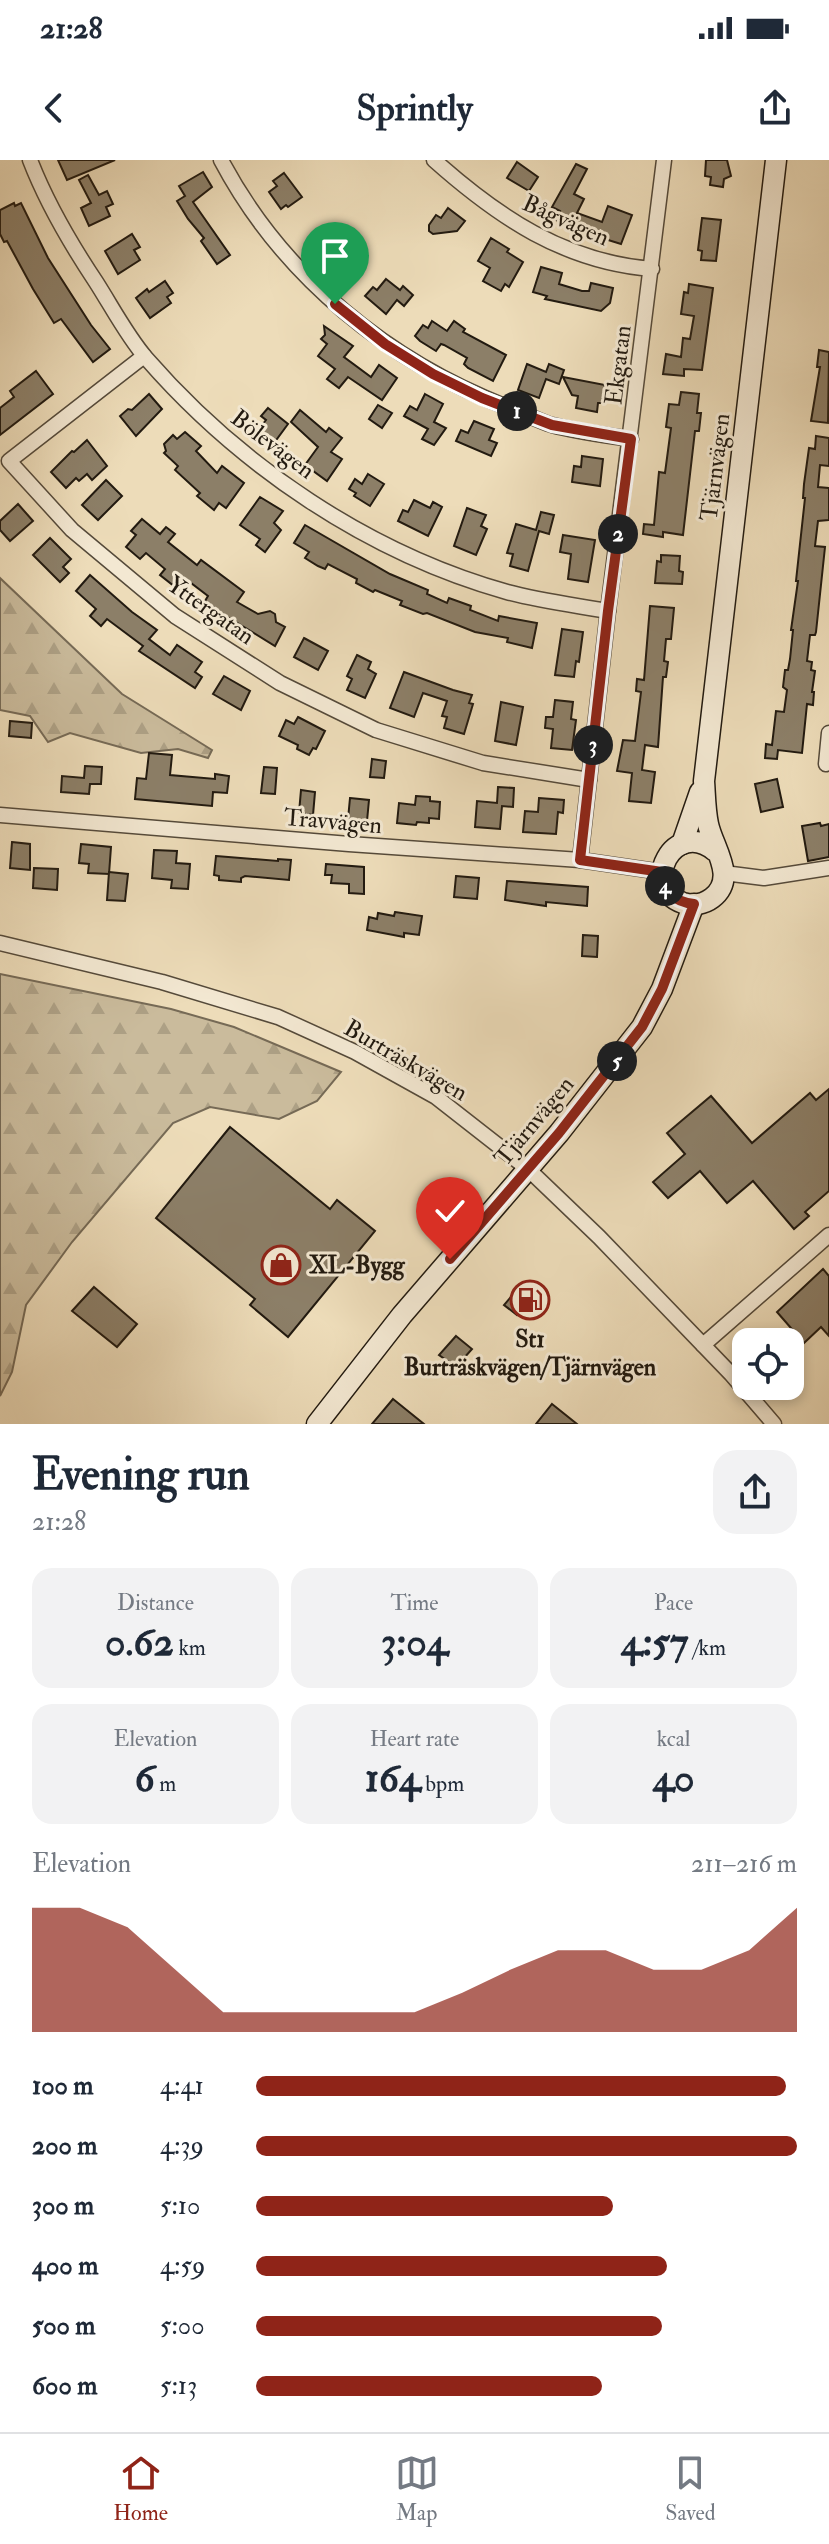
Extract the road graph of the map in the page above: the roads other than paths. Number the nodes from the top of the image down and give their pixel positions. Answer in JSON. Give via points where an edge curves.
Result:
{"nodes":[{"id":1,"x":30,"y":160,"type":"edge"},
{"id":2,"x":221,"y":160,"type":"edge"},
{"id":3,"x":434,"y":160,"type":"edge"},
{"id":4,"x":664,"y":160,"type":"edge"},
{"id":5,"x":776,"y":160,"type":"edge"},
{"id":6,"x":652,"y":269,"type":"junction"},
{"id":7,"x":144,"y":356,"type":"junction"},
{"id":8,"x":631,"y":439,"type":"junction"},
{"id":9,"x":608,"y":611,"type":"junction"},
{"id":10,"x":829,"y":733,"type":"edge"},
{"id":11,"x":826,"y":764,"type":"dead end"},
{"id":12,"x":589,"y":780,"type":"junction"},
{"id":13,"x":704,"y":781,"type":"junction"},
{"id":14,"x":0,"y":815,"type":"edge"},
{"id":15,"x":682,"y":844,"type":"junction"},
{"id":16,"x":715,"y":851,"type":"junction"},
{"id":17,"x":580,"y":860,"type":"junction"},
{"id":18,"x":829,"y":868,"type":"edge"},
{"id":19,"x":662,"y":872,"type":"junction"},
{"id":20,"x":724,"y":873,"type":"junction"},
{"id":21,"x":694,"y":904,"type":"junction"},
{"id":22,"x":0,"y":943,"type":"edge"},
{"id":23,"x":528,"y":1169,"type":"junction"},
{"id":24,"x":827,"y":1241,"type":"edge"},
{"id":25,"x":703,"y":1345,"type":"junction"},
{"id":26,"x":317,"y":1424,"type":"edge"},
{"id":27,"x":774,"y":1424,"type":"edge"}],
"edges":[{"from":1,"to":7,"type":"street","name":"Bölevägen","via":[[77,253]]},
{"from":2,"to":8,"type":"street","via":[[294,264],[385,344],[482,398],[552,425]]},
{"from":3,"to":6,"type":"street","name":"Bågvägen","via":[[506,217],[547,241],[601,262]]},
{"from":4,"to":6,"type":"street","name":"Ekgatan"},
{"from":5,"to":13,"type":"street","name":"Tjärnvägen"},
{"from":6,"to":8,"type":"street","name":"Ekgatan"},
{"from":7,"to":9,"type":"street","name":"Bölevägen","via":[[206,421],[341,520],[436,567],[507,592]]},
{"from":7,"to":12,"type":"street","name":"Yttergatan","via":[[9,461],[72,530],[175,616],[280,683],[376,730],[483,763]]},
{"from":8,"to":9,"type":"street","name":"Ekgatan"},
{"from":9,"to":12,"type":"street","name":"Ekgatan"},
{"from":10,"to":11,"type":"street"},
{"from":12,"to":17,"type":"street","name":"Ekgatan"},
{"from":13,"to":15,"type":"street","name":"Tjärnvägen"},
{"from":13,"to":16,"type":"street","name":"Tjärnvägen"},
{"from":14,"to":17,"type":"street","name":"Travvägen"},
{"from":15,"to":16,"type":"street","via":[[700,842]]},
{"from":15,"to":19,"type":"street","via":[[666,857]]},
{"from":16,"to":20,"type":"street"},
{"from":17,"to":19,"type":"street","name":"Travvägen"},
{"from":18,"to":20,"type":"street","via":[[764,878]]},
{"from":19,"to":21,"type":"street","via":[[672,896]]},
{"from":20,"to":21,"type":"street","via":[[717,894]]},
{"from":21,"to":23,"type":"street","name":"Tjärnvägen","via":[[642,1027]]},
{"from":22,"to":23,"type":"street","name":"Burträskvägen","via":[[278,1017],[436,1097]]},
{"from":23,"to":25,"type":"street","name":"Burträskvägen"},
{"from":23,"to":26,"type":"street","name":"Tjärnvägen","via":[[402,1315]]},
{"from":24,"to":25,"type":"street"},
{"from":25,"to":27,"type":"street","name":"Burträskvägen"}]}
